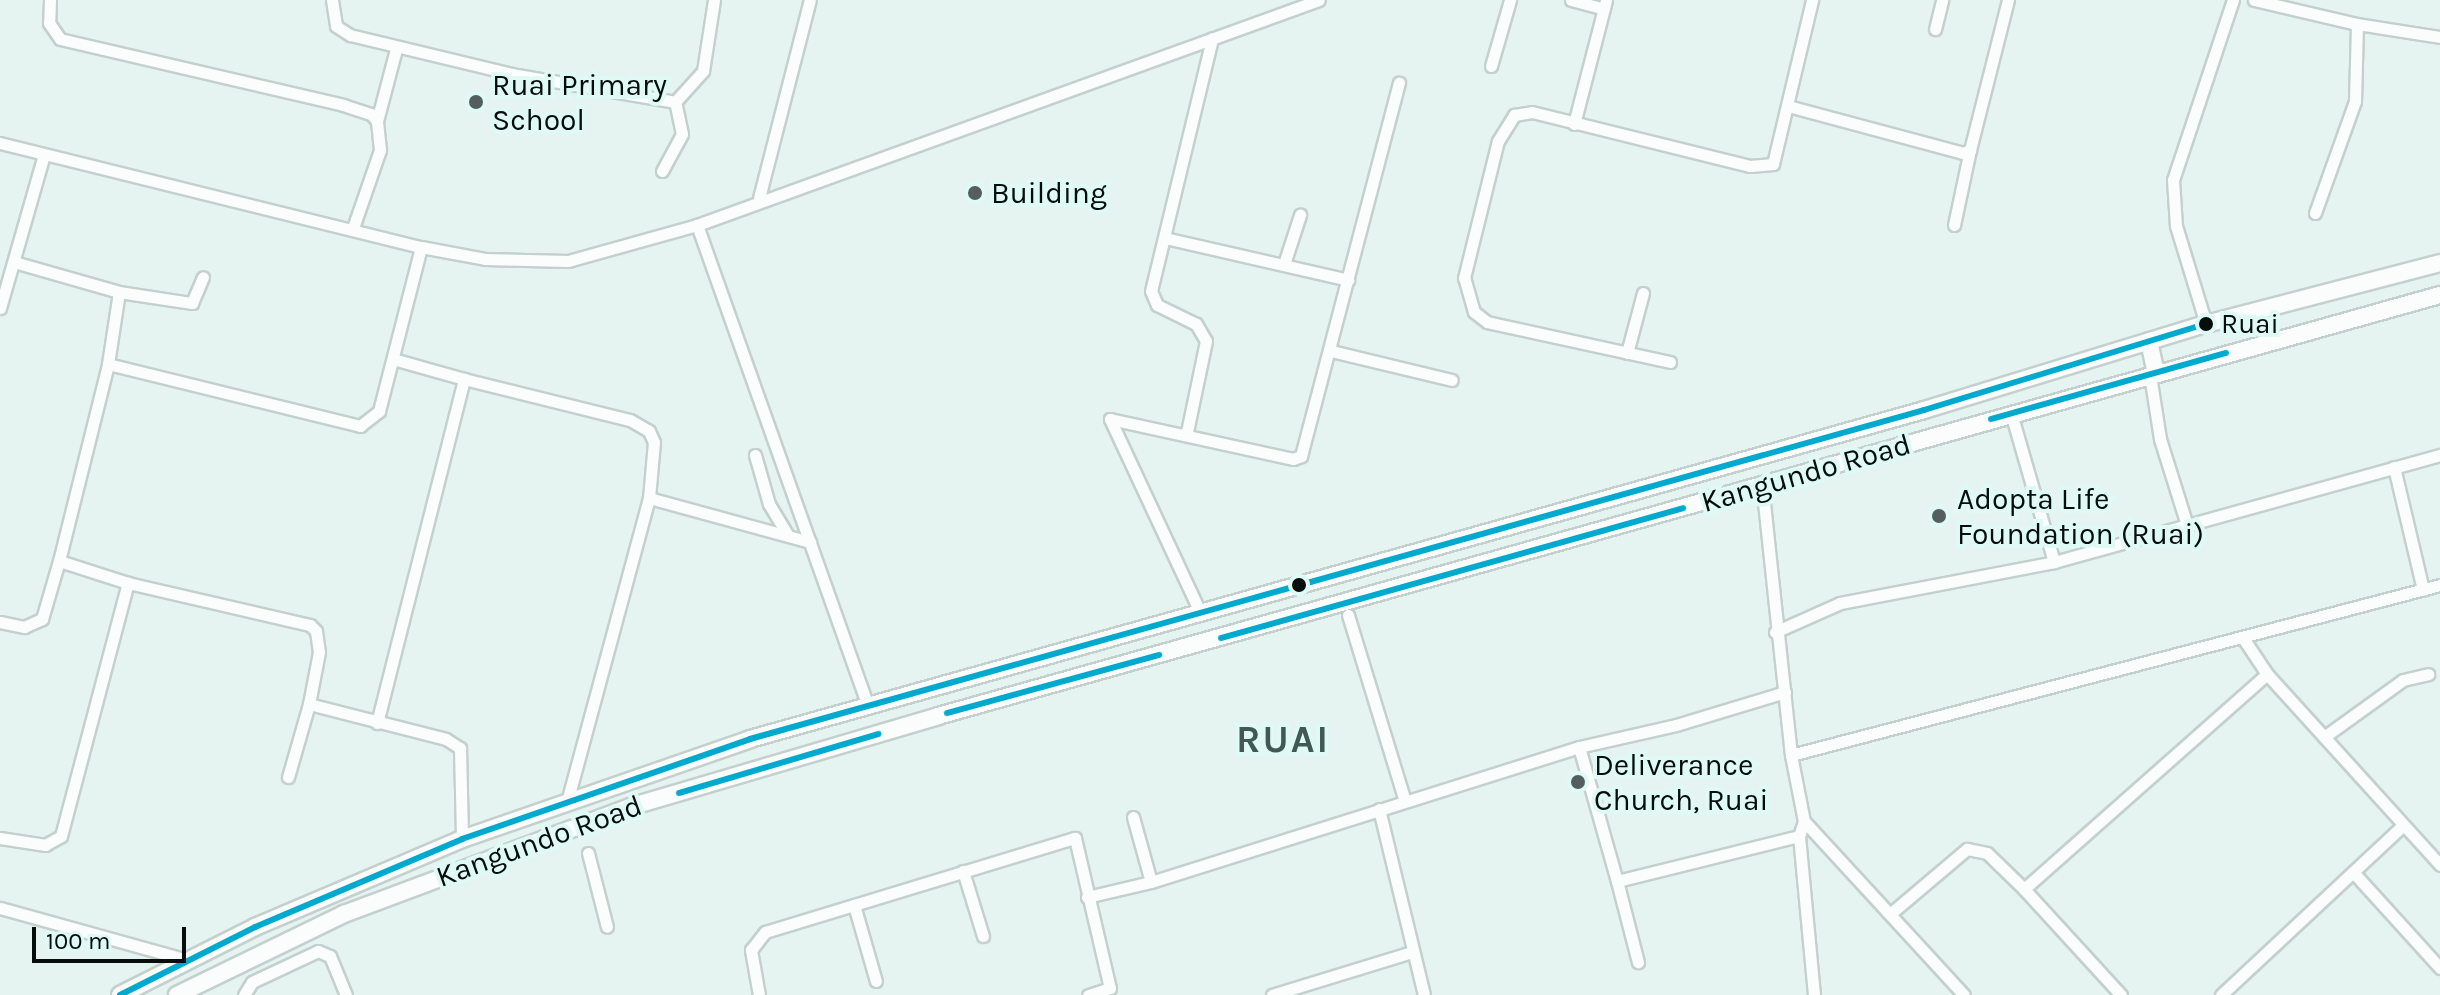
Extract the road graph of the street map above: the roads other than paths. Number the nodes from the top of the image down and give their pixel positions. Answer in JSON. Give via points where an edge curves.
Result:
{"nodes":[{"id":1,"x":50,"y":0,"type":"edge"},
{"id":2,"x":332,"y":0,"type":"edge"},
{"id":3,"x":714,"y":0,"type":"edge"},
{"id":4,"x":810,"y":0,"type":"edge"},
{"id":5,"x":1319,"y":0,"type":"edge"},
{"id":6,"x":1510,"y":0,"type":"edge"},
{"id":7,"x":1571,"y":0,"type":"edge"},
{"id":8,"x":1812,"y":0,"type":"edge"},
{"id":9,"x":1942,"y":0,"type":"edge"},
{"id":10,"x":2008,"y":0,"type":"edge"},
{"id":11,"x":2233,"y":0,"type":"edge"},
{"id":12,"x":2254,"y":0,"type":"edge"},
{"id":13,"x":1605,"y":5,"type":"edge"},
{"id":14,"x":2357,"y":24,"type":"junction"},
{"id":15,"x":1935,"y":29,"type":"dead end"},
{"id":16,"x":2440,"y":37,"type":"edge"},
{"id":17,"x":1212,"y":38,"type":"junction"},
{"id":18,"x":396,"y":49,"type":"junction"},
{"id":19,"x":1491,"y":66,"type":"dead end"},
{"id":20,"x":1399,"y":83,"type":"dead end"},
{"id":21,"x":675,"y":102,"type":"junction"},
{"id":22,"x":1788,"y":106,"type":"junction"},
{"id":23,"x":377,"y":121,"type":"junction"},
{"id":24,"x":1574,"y":124,"type":"junction"},
{"id":25,"x":0,"y":143,"type":"edge"},
{"id":26,"x":1970,"y":150,"type":"junction"},
{"id":27,"x":44,"y":155,"type":"junction"},
{"id":28,"x":662,"y":171,"type":"dead end"},
{"id":29,"x":759,"y":198,"type":"junction"},
{"id":30,"x":2315,"y":213,"type":"dead end"},
{"id":31,"x":1300,"y":215,"type":"dead end"},
{"id":32,"x":697,"y":225,"type":"junction"},
{"id":33,"x":1954,"y":225,"type":"dead end"},
{"id":34,"x":353,"y":228,"type":"junction"},
{"id":35,"x":1165,"y":238,"type":"junction"},
{"id":36,"x":421,"y":247,"type":"junction"},
{"id":37,"x":14,"y":262,"type":"junction"},
{"id":38,"x":2440,"y":263,"type":"edge"},
{"id":39,"x":1284,"y":264,"type":"junction"},
{"id":40,"x":203,"y":277,"type":"dead end"},
{"id":41,"x":1348,"y":280,"type":"junction"},
{"id":42,"x":119,"y":292,"type":"junction"},
{"id":43,"x":1643,"y":293,"type":"dead end"},
{"id":44,"x":2440,"y":295,"type":"edge"},
{"id":45,"x":0,"y":308,"type":"edge"},
{"id":46,"x":2206,"y":324,"type":"junction"},
{"id":47,"x":2149,"y":341,"type":"junction"},
{"id":48,"x":1331,"y":351,"type":"junction"},
{"id":49,"x":1627,"y":353,"type":"junction"},
{"id":50,"x":393,"y":359,"type":"junction"},
{"id":51,"x":1670,"y":362,"type":"dead end"},
{"id":52,"x":108,"y":364,"type":"junction"},
{"id":53,"x":2153,"y":374,"type":"junction"},
{"id":54,"x":464,"y":379,"type":"junction"},
{"id":55,"x":1452,"y":380,"type":"dead end"},
{"id":56,"x":2011,"y":413,"type":"junction"},
{"id":57,"x":1187,"y":432,"type":"junction"},
{"id":58,"x":755,"y":455,"type":"dead end"},
{"id":59,"x":2440,"y":455,"type":"edge"},
{"id":60,"x":2394,"y":467,"type":"junction"},
{"id":61,"x":1762,"y":484,"type":"junction"},
{"id":62,"x":649,"y":498,"type":"junction"},
{"id":63,"x":2187,"y":525,"type":"junction"},
{"id":64,"x":788,"y":536,"type":"junction"},
{"id":65,"x":810,"y":542,"type":"junction"},
{"id":66,"x":59,"y":561,"type":"junction"},
{"id":67,"x":2054,"y":562,"type":"junction"},
{"id":68,"x":128,"y":583,"type":"junction"},
{"id":69,"x":2440,"y":585,"type":"edge"},
{"id":70,"x":2423,"y":590,"type":"junction"},
{"id":71,"x":1200,"y":612,"type":"junction"},
{"id":72,"x":1348,"y":615,"type":"dead end"},
{"id":73,"x":0,"y":622,"type":"edge"},
{"id":74,"x":1775,"y":632,"type":"junction"},
{"id":75,"x":2243,"y":638,"type":"junction"},
{"id":76,"x":2267,"y":674,"type":"junction"},
{"id":77,"x":2428,"y":674,"type":"dead end"},
{"id":78,"x":1785,"y":692,"type":"junction"},
{"id":79,"x":309,"y":704,"type":"junction"},
{"id":80,"x":868,"y":706,"type":"junction"},
{"id":81,"x":377,"y":723,"type":"junction"},
{"id":82,"x":2324,"y":737,"type":"junction"},
{"id":83,"x":1579,"y":747,"type":"junction"},
{"id":84,"x":1791,"y":755,"type":"junction"},
{"id":85,"x":288,"y":777,"type":"dead end"},
{"id":86,"x":568,"y":799,"type":"junction"},
{"id":87,"x":1405,"y":801,"type":"junction"},
{"id":88,"x":1379,"y":809,"type":"junction"},
{"id":89,"x":1133,"y":817,"type":"dead end"},
{"id":90,"x":1804,"y":821,"type":"junction"},
{"id":91,"x":2402,"y":826,"type":"junction"},
{"id":92,"x":1799,"y":836,"type":"junction"},
{"id":93,"x":0,"y":838,"type":"edge"},
{"id":94,"x":462,"y":839,"type":"junction"},
{"id":95,"x":588,"y":853,"type":"dead end"},
{"id":96,"x":2440,"y":865,"type":"edge"},
{"id":97,"x":963,"y":871,"type":"junction"},
{"id":98,"x":2353,"y":872,"type":"junction"},
{"id":99,"x":1617,"y":881,"type":"junction"},
{"id":100,"x":1151,"y":882,"type":"junction"},
{"id":101,"x":2024,"y":889,"type":"junction"},
{"id":102,"x":326,"y":895,"type":"junction"},
{"id":103,"x":1087,"y":897,"type":"junction"},
{"id":104,"x":854,"y":905,"type":"junction"},
{"id":105,"x":0,"y":908,"type":"edge"},
{"id":106,"x":1890,"y":914,"type":"junction"},
{"id":107,"x":336,"y":917,"type":"junction"},
{"id":108,"x":266,"y":922,"type":"junction"},
{"id":109,"x":607,"y":927,"type":"dead end"},
{"id":110,"x":983,"y":936,"type":"dead end"},
{"id":111,"x":276,"y":946,"type":"junction"},
{"id":112,"x":1412,"y":952,"type":"junction"},
{"id":113,"x":189,"y":960,"type":"junction"},
{"id":114,"x":1638,"y":962,"type":"dead end"},
{"id":115,"x":232,"y":968,"type":"junction"},
{"id":116,"x":2440,"y":968,"type":"edge"},
{"id":117,"x":876,"y":981,"type":"dead end"},
{"id":118,"x":142,"y":991,"type":"edge"},
{"id":119,"x":1111,"y":992,"type":"edge"},
{"id":120,"x":244,"y":993,"type":"edge"},
{"id":121,"x":120,"y":995,"type":"edge"},
{"id":122,"x":177,"y":995,"type":"edge"},
{"id":123,"x":346,"y":995,"type":"edge"},
{"id":124,"x":759,"y":995,"type":"edge"},
{"id":125,"x":1088,"y":995,"type":"edge"},
{"id":126,"x":1272,"y":995,"type":"edge"},
{"id":127,"x":1424,"y":995,"type":"edge"},
{"id":128,"x":1814,"y":995,"type":"edge"},
{"id":129,"x":1964,"y":995,"type":"edge"},
{"id":130,"x":2121,"y":995,"type":"edge"},
{"id":131,"x":2221,"y":995,"type":"edge"}],
"edges":[{"from":1,"to":23,"type":"street","via":[[49,23],[60,39],[343,105]]},
{"from":2,"to":18,"type":"street","via":[[332,18],[342,32]]},
{"from":3,"to":21,"type":"street","via":[[703,71]]},
{"from":4,"to":29,"type":"street"},
{"from":5,"to":17,"type":"street"},
{"from":6,"to":19,"type":"street"},
{"from":7,"to":13,"type":"street"},
{"from":8,"to":22,"type":"street"},
{"from":9,"to":15,"type":"street"},
{"from":10,"to":26,"type":"street"},
{"from":11,"to":46,"type":"street","via":[[2173,180],[2176,226]]},
{"from":12,"to":14,"type":"street"},
{"from":13,"to":24,"type":"street"},
{"from":14,"to":16,"type":"street"},
{"from":14,"to":30,"type":"street","via":[[2355,101]]},
{"from":17,"to":29,"type":"street"},
{"from":17,"to":35,"type":"street"},
{"from":18,"to":21,"type":"street"},
{"from":18,"to":23,"type":"street"},
{"from":20,"to":41,"type":"street"},
{"from":21,"to":28,"type":"street","via":[[682,134]]},
{"from":22,"to":24,"type":"street","via":[[1777,158],[1766,166]]},
{"from":22,"to":26,"type":"street","via":[[1963,153]]},
{"from":23,"to":34,"type":"street","via":[[380,150]]},
{"from":24,"to":49,"type":"street","via":[[1523,112],[1506,124],[1471,244],[1465,296],[1487,322]]},
{"from":25,"to":27,"type":"street"},
{"from":26,"to":33,"type":"street"},
{"from":27,"to":34,"type":"street"},
{"from":27,"to":37,"type":"street"},
{"from":29,"to":32,"type":"street"},
{"from":31,"to":39,"type":"street"},
{"from":32,"to":36,"type":"street","via":[[606,253],[535,264]]},
{"from":32,"to":65,"type":"street"},
{"from":34,"to":36,"type":"street"},
{"from":35,"to":39,"type":"street"},
{"from":35,"to":57,"type":"street","via":[[1153,301],[1196,324],[1206,341]]},
{"from":36,"to":50,"type":"street"},
{"from":37,"to":42,"type":"street"},
{"from":37,"to":45,"type":"street"},
{"from":38,"to":46,"type":"highway","name":"Kangundo Road"},
{"from":39,"to":41,"type":"street"},
{"from":40,"to":42,"type":"street","via":[[192,303]]},
{"from":41,"to":48,"type":"street"},
{"from":42,"to":52,"type":"street"},
{"from":43,"to":49,"type":"street"},
{"from":44,"to":53,"type":"highway","name":"Kangundo Road"},
{"from":46,"to":47,"type":"highway","name":"Kangundo Road"},
{"from":47,"to":53,"type":"highway"},
{"from":47,"to":71,"type":"highway","name":"Kangundo Road","via":[[1924,410]]},
{"from":48,"to":55,"type":"street"},
{"from":48,"to":57,"type":"street","via":[[1299,458]]},
{"from":49,"to":51,"type":"street"},
{"from":50,"to":52,"type":"street","via":[[379,411],[360,426]]},
{"from":50,"to":54,"type":"street"},
{"from":52,"to":66,"type":"street"},
{"from":53,"to":56,"type":"highway","name":"Kangundo Road"},
{"from":53,"to":63,"type":"street","via":[[2160,439]]},
{"from":54,"to":62,"type":"street","via":[[639,424],[654,442]]},
{"from":54,"to":81,"type":"street"},
{"from":56,"to":61,"type":"highway","name":"Kangundo Road"},
{"from":56,"to":67,"type":"street"},
{"from":57,"to":71,"type":"street","via":[[1110,419]]},
{"from":58,"to":64,"type":"street","via":[[769,504]]},
{"from":59,"to":60,"type":"street"},
{"from":60,"to":63,"type":"street"},
{"from":60,"to":70,"type":"street"},
{"from":61,"to":74,"type":"street"},
{"from":61,"to":107,"type":"highway","name":"Kangundo Road","via":[[633,806]]},
{"from":62,"to":64,"type":"street"},
{"from":62,"to":86,"type":"street"},
{"from":63,"to":67,"type":"street"},
{"from":64,"to":65,"type":"street"},
{"from":65,"to":80,"type":"street"},
{"from":66,"to":68,"type":"street"},
{"from":66,"to":73,"type":"street","via":[[42,619],[24,627]]},
{"from":67,"to":74,"type":"street","via":[[1840,603]]},
{"from":68,"to":79,"type":"street","via":[[310,625],[320,641]]},
{"from":68,"to":93,"type":"street","via":[[61,836],[45,845]]},
{"from":69,"to":70,"type":"street"},
{"from":70,"to":75,"type":"street"},
{"from":71,"to":80,"type":"highway","name":"Kangundo Road"},
{"from":72,"to":87,"type":"street"},
{"from":74,"to":78,"type":"street"},
{"from":75,"to":76,"type":"street"},
{"from":75,"to":84,"type":"street"},
{"from":76,"to":82,"type":"street"},
{"from":76,"to":101,"type":"street"},
{"from":77,"to":82,"type":"street","via":[[2403,680]]},
{"from":78,"to":83,"type":"street"},
{"from":78,"to":84,"type":"street"},
{"from":79,"to":81,"type":"street"},
{"from":79,"to":85,"type":"street"},
{"from":80,"to":86,"type":"highway","name":"Kangundo Road"},
{"from":81,"to":94,"type":"street","via":[[446,739],[460,748]]},
{"from":82,"to":91,"type":"street"},
{"from":83,"to":87,"type":"street"},
{"from":83,"to":99,"type":"street"},
{"from":84,"to":90,"type":"street"},
{"from":86,"to":94,"type":"highway","name":"Kangundo Road"},
{"from":87,"to":88,"type":"street"},
{"from":88,"to":100,"type":"street"},
{"from":88,"to":112,"type":"street"},
{"from":89,"to":100,"type":"street"},
{"from":90,"to":92,"type":"street"},
{"from":90,"to":106,"type":"street"},
{"from":91,"to":96,"type":"street"},
{"from":91,"to":98,"type":"street"},
{"from":92,"to":99,"type":"street"},
{"from":92,"to":128,"type":"street"},
{"from":94,"to":102,"type":"highway","name":"Kangundo Road"},
{"from":95,"to":109,"type":"street"},
{"from":97,"to":103,"type":"street","via":[[1075,838]]},
{"from":97,"to":104,"type":"street"},
{"from":97,"to":110,"type":"street"},
{"from":98,"to":116,"type":"street"},
{"from":98,"to":131,"type":"street"},
{"from":99,"to":114,"type":"street"},
{"from":100,"to":103,"type":"street"},
{"from":101,"to":106,"type":"street","via":[[1987,853],[1967,849]]},
{"from":101,"to":130,"type":"street"},
{"from":102,"to":107,"type":"highway"},
{"from":102,"to":108,"type":"highway","name":"Kangundo Road"},
{"from":103,"to":119,"type":"street"},
{"from":104,"to":117,"type":"street"},
{"from":104,"to":124,"type":"street","via":[[765,932],[755,940],[750,961]]},
{"from":105,"to":113,"type":"street"},
{"from":106,"to":129,"type":"street"},
{"from":107,"to":111,"type":"highway","name":"Kangundo Road"},
{"from":108,"to":111,"type":"highway"},
{"from":108,"to":113,"type":"highway","name":"Kangundo Road"},
{"from":111,"to":115,"type":"highway","name":"Kangundo Road"},
{"from":112,"to":126,"type":"street"},
{"from":112,"to":127,"type":"street"},
{"from":113,"to":118,"type":"highway","name":"Kangundo Road"},
{"from":115,"to":120,"type":"street"},
{"from":115,"to":122,"type":"highway","name":"Kangundo Road"},
{"from":118,"to":121,"type":"highway","name":"Kangundo Road"},
{"from":119,"to":125,"type":"street"},
{"from":120,"to":123,"type":"street","via":[[272,970],[318,951],[330,956]]}]}
